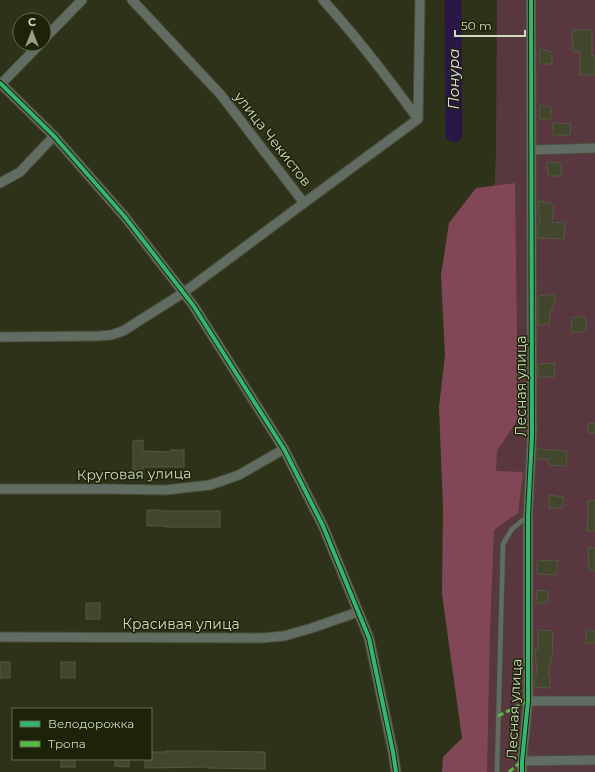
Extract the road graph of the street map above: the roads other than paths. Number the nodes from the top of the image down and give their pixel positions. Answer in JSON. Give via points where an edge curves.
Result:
{"nodes":[{"id":1,"x":82,"y":0,"type":"edge"},
{"id":2,"x":132,"y":0,"type":"edge"},
{"id":3,"x":323,"y":0,"type":"edge"},
{"id":4,"x":420,"y":0,"type":"edge"},
{"id":5,"x":531,"y":0,"type":"edge"},
{"id":6,"x":52,"y":31,"type":"edge"},
{"id":7,"x":32,"y":52,"type":"edge"},
{"id":8,"x":1,"y":83,"type":"edge"},
{"id":9,"x":418,"y":119,"type":"junction"},
{"id":10,"x":54,"y":136,"type":"junction"},
{"id":11,"x":595,"y":148,"type":"edge"},
{"id":12,"x":532,"y":150,"type":"junction"},
{"id":13,"x":0,"y":183,"type":"edge"},
{"id":14,"x":304,"y":203,"type":"junction"},
{"id":15,"x":183,"y":293,"type":"junction"},
{"id":16,"x":0,"y":337,"type":"edge"},
{"id":17,"x":284,"y":449,"type":"junction"},
{"id":18,"x":0,"y":489,"type":"edge"},
{"id":19,"x":528,"y":516,"type":"junction"},
{"id":20,"x":358,"y":612,"type":"junction"},
{"id":21,"x":0,"y":637,"type":"edge"},
{"id":22,"x":528,"y":701,"type":"junction"},
{"id":23,"x":595,"y":701,"type":"edge"},
{"id":24,"x":595,"y":760,"type":"edge"},
{"id":25,"x":522,"y":761,"type":"junction"},
{"id":26,"x":396,"y":772,"type":"edge"},
{"id":27,"x":497,"y":772,"type":"edge"},
{"id":28,"x":522,"y":772,"type":"edge"}],
"edges":[{"from":1,"to":6,"type":"street"},
{"from":2,"to":14,"type":"street","name":"улица Чекистов","via":[[221,96]]},
{"from":3,"to":9,"type":"street","via":[[374,60]]},
{"from":4,"to":9,"type":"street"},
{"from":5,"to":12,"type":"street","name":"Лесная улица"},
{"from":7,"to":8,"type":"street"},
{"from":8,"to":10,"type":"street"},
{"from":9,"to":14,"type":"street"},
{"from":10,"to":13,"type":"street","via":[[20,172]]},
{"from":10,"to":15,"type":"street","via":[[125,217]]},
{"from":11,"to":12,"type":"street"},
{"from":12,"to":19,"type":"street","name":"Лесная улица","via":[[532,436]]},
{"from":14,"to":15,"type":"street","name":"улица Чекистов"},
{"from":15,"to":16,"type":"street","name":"улица Чекистов","via":[[123,331],[111,335]]},
{"from":15,"to":17,"type":"street"},
{"from":17,"to":18,"type":"street","name":"Круговая улица","via":[[239,475],[210,485],[165,490]]},
{"from":17,"to":20,"type":"street","via":[[323,526]]},
{"from":19,"to":22,"type":"street","name":"Лесная улица"},
{"from":19,"to":27,"type":"lane","via":[[512,528],[503,544]]},
{"from":20,"to":21,"type":"street","name":"Красивая улица","via":[[284,636],[261,638]]},
{"from":20,"to":26,"type":"street","via":[[369,638]]},
{"from":22,"to":23,"type":"street"},
{"from":22,"to":25,"type":"street","name":"Лесная улица"},
{"from":24,"to":25,"type":"street"},
{"from":25,"to":28,"type":"street","name":"Лесная улица"}]}
